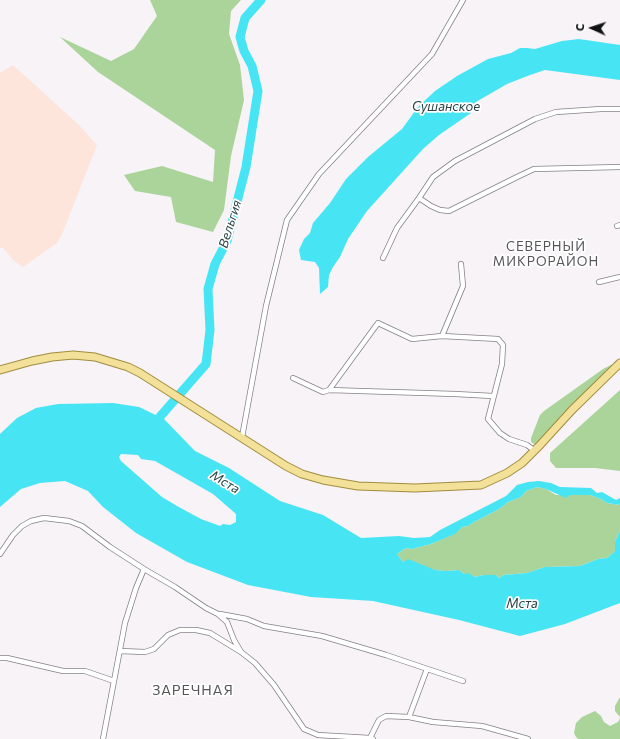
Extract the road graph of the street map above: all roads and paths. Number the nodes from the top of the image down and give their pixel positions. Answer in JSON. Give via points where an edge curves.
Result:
{"nodes":[{"id":1,"x":463,"y":0,"type":"edge"},
{"id":2,"x":620,"y":109,"type":"edge"},
{"id":3,"x":620,"y":167,"type":"edge"},
{"id":4,"x":419,"y":198,"type":"junction"},
{"id":5,"x":383,"y":258,"type":"dead end"},
{"id":6,"x":461,"y":264,"type":"dead end"},
{"id":7,"x":620,"y":277,"type":"edge"},
{"id":8,"x":599,"y":282,"type":"dead end"},
{"id":9,"x":442,"y":336,"type":"junction"},
{"id":10,"x":620,"y":363,"type":"edge"},
{"id":11,"x":0,"y":370,"type":"edge"},
{"id":12,"x":293,"y":378,"type":"dead end"},
{"id":13,"x":329,"y":390,"type":"junction"},
{"id":14,"x":493,"y":396,"type":"junction"},
{"id":15,"x":242,"y":437,"type":"junction"},
{"id":16,"x":538,"y":448,"type":"junction"},
{"id":17,"x":0,"y":554,"type":"edge"},
{"id":18,"x":144,"y":569,"type":"junction"},
{"id":19,"x":218,"y":614,"type":"junction"},
{"id":20,"x":120,"y":651,"type":"junction"},
{"id":21,"x":241,"y":652,"type":"junction"},
{"id":22,"x":0,"y":658,"type":"edge"},
{"id":23,"x":427,"y":668,"type":"junction"},
{"id":24,"x":463,"y":680,"type":"dead end"},
{"id":25,"x":114,"y":682,"type":"junction"},
{"id":26,"x":409,"y":717,"type":"junction"},
{"id":27,"x":371,"y":738,"type":"edge"},
{"id":28,"x":103,"y":739,"type":"edge"},
{"id":29,"x":528,"y":739,"type":"edge"}],
"edges":[{"from":1,"to":15,"type":"street","via":[[432,54],[319,174],[287,220],[266,306]]},
{"from":2,"to":4,"type":"street","via":[[556,112],[535,119],[455,161],[433,177]]},
{"from":3,"to":4,"type":"street","via":[[534,169],[449,211],[440,210]]},
{"from":4,"to":5,"type":"street","via":[[397,228]]},
{"from":6,"to":9,"type":"street","via":[[463,286]]},
{"from":7,"to":8,"type":"street"},
{"from":9,"to":13,"type":"street","via":[[412,339],[378,323]]},
{"from":9,"to":14,"type":"street","via":[[498,339],[503,345],[502,364]]},
{"from":10,"to":16,"type":"main road"},
{"from":11,"to":15,"type":"main road","via":[[52,357],[95,357],[128,367]]},
{"from":12,"to":13,"type":"street","via":[[323,392]]},
{"from":13,"to":14,"type":"street"},
{"from":14,"to":16,"type":"street","via":[[488,419],[494,427],[509,438]]},
{"from":15,"to":16,"type":"main road","via":[[302,474],[358,486],[391,488],[481,485],[522,464]]},
{"from":17,"to":18,"type":"street","via":[[22,526],[44,518],[56,519],[82,526]]},
{"from":18,"to":19,"type":"street"},
{"from":18,"to":20,"type":"street","via":[[134,595]]},
{"from":19,"to":21,"type":"street","via":[[227,622]]},
{"from":19,"to":23,"type":"street","via":[[247,619],[264,626],[322,636]]},
{"from":20,"to":21,"type":"street","via":[[145,652],[154,649],[168,635],[180,630],[196,630],[210,633]]},
{"from":20,"to":25,"type":"street"},
{"from":21,"to":27,"type":"street","via":[[274,685],[304,729],[318,735]]},
{"from":22,"to":25,"type":"street","via":[[63,671],[85,671]]},
{"from":23,"to":24,"type":"street"},
{"from":23,"to":26,"type":"street"},
{"from":25,"to":28,"type":"street"},
{"from":26,"to":27,"type":"street","via":[[386,716],[380,720]]},
{"from":26,"to":29,"type":"street","via":[[433,722],[482,726]]}]}
